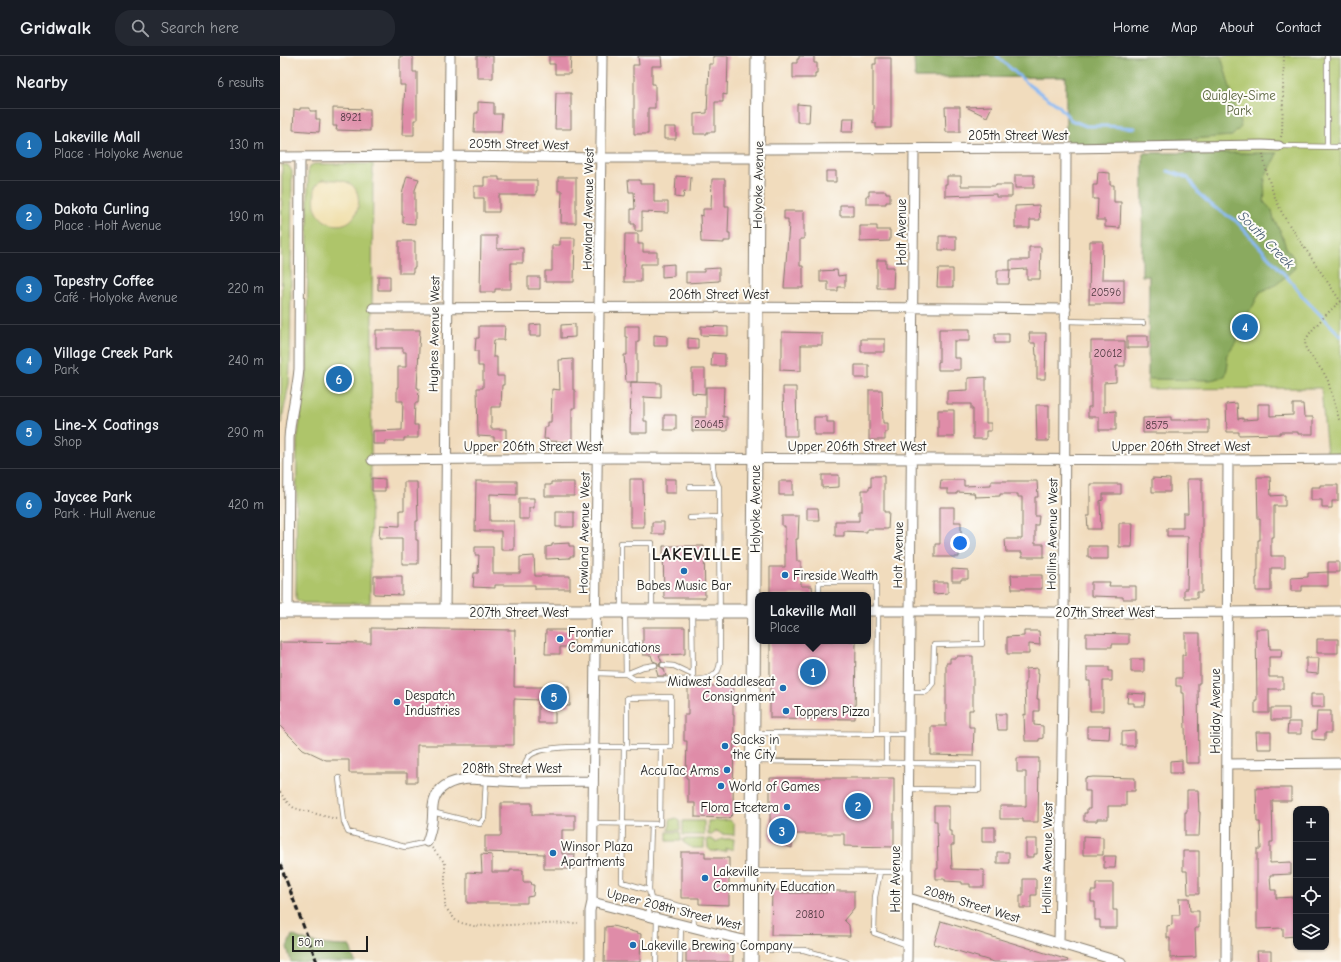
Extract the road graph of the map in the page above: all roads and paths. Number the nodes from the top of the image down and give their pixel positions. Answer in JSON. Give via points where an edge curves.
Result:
{"nodes":[{"id":1,"x":450,"y":56,"type":"edge"},
{"id":2,"x":602,"y":56,"type":"edge"},
{"id":3,"x":758,"y":56,"type":"edge"},
{"id":4,"x":1284,"y":56,"type":"edge"},
{"id":5,"x":1327,"y":56,"type":"edge"},
{"id":6,"x":1262,"y":145,"type":"junction"},
{"id":7,"x":1279,"y":146,"type":"junction"},
{"id":8,"x":1327,"y":147,"type":"junction"},
{"id":9,"x":1341,"y":147,"type":"edge"},
{"id":10,"x":1066,"y":148,"type":"junction"},
{"id":11,"x":914,"y":149,"type":"junction"},
{"id":12,"x":758,"y":154,"type":"junction"},
{"id":13,"x":449,"y":156,"type":"junction"},
{"id":14,"x":280,"y":157,"type":"edge"},
{"id":15,"x":300,"y":157,"type":"junction"},
{"id":16,"x":601,"y":158,"type":"junction"},
{"id":17,"x":1341,"y":302,"type":"edge"},
{"id":18,"x":599,"y":307,"type":"junction"},
{"id":19,"x":914,"y":307,"type":"junction"},
{"id":20,"x":373,"y":308,"type":"dead end"},
{"id":21,"x":447,"y":308,"type":"junction"},
{"id":22,"x":757,"y":308,"type":"junction"},
{"id":23,"x":1066,"y":308,"type":"junction"},
{"id":24,"x":1066,"y":321,"type":"junction"},
{"id":25,"x":1143,"y":323,"type":"dead end"},
{"id":26,"x":1341,"y":421,"type":"edge"},
{"id":27,"x":598,"y":458,"type":"junction"},
{"id":28,"x":712,"y":458,"type":"junction"},
{"id":29,"x":756,"y":458,"type":"junction"},
{"id":30,"x":446,"y":459,"type":"junction"},
{"id":31,"x":912,"y":459,"type":"junction"},
{"id":32,"x":1065,"y":459,"type":"junction"},
{"id":33,"x":1341,"y":459,"type":"edge"},
{"id":34,"x":372,"y":460,"type":"dead end"},
{"id":35,"x":1228,"y":460,"type":"junction"},
{"id":36,"x":690,"y":487,"type":"dead end"},
{"id":37,"x":719,"y":487,"type":"junction"},
{"id":38,"x":690,"y":518,"type":"dead end"},
{"id":39,"x":720,"y":518,"type":"junction"},
{"id":40,"x":284,"y":583,"type":"edge"},
{"id":41,"x":756,"y":592,"type":"edge"},
{"id":42,"x":819,"y":592,"type":"edge"},
{"id":43,"x":720,"y":610,"type":"junction"},
{"id":44,"x":284,"y":611,"type":"edge"},
{"id":45,"x":623,"y":611,"type":"junction"},
{"id":46,"x":652,"y":611,"type":"junction"},
{"id":47,"x":692,"y":611,"type":"junction"},
{"id":48,"x":755,"y":611,"type":"edge"},
{"id":49,"x":874,"y":611,"type":"edge"},
{"id":50,"x":982,"y":611,"type":"junction"},
{"id":51,"x":1228,"y":611,"type":"junction"},
{"id":52,"x":1341,"y":611,"type":"edge"},
{"id":53,"x":445,"y":612,"type":"junction"},
{"id":54,"x":596,"y":612,"type":"junction"},
{"id":55,"x":910,"y":612,"type":"junction"},
{"id":56,"x":1064,"y":612,"type":"junction"},
{"id":57,"x":755,"y":644,"type":"edge"},
{"id":58,"x":655,"y":665,"type":"dead end"},
{"id":59,"x":663,"y":665,"type":"dead end"},
{"id":60,"x":595,"y":674,"type":"junction"},
{"id":61,"x":626,"y":674,"type":"junction"},
{"id":62,"x":693,"y":677,"type":"junction"},
{"id":63,"x":909,"y":692,"type":"junction"},
{"id":64,"x":753,"y":733,"type":"junction"},
{"id":65,"x":774,"y":733,"type":"junction"},
{"id":66,"x":877,"y":733,"type":"junction"},
{"id":67,"x":886,"y":734,"type":"junction"},
{"id":68,"x":909,"y":734,"type":"junction"},
{"id":69,"x":594,"y":747,"type":"junction"},
{"id":70,"x":626,"y":747,"type":"junction"},
{"id":71,"x":661,"y":747,"type":"junction"},
{"id":72,"x":753,"y":761,"type":"junction"},
{"id":73,"x":774,"y":762,"type":"junction"},
{"id":74,"x":886,"y":763,"type":"junction"},
{"id":75,"x":1341,"y":763,"type":"edge"},
{"id":76,"x":908,"y":764,"type":"junction"},
{"id":77,"x":1227,"y":764,"type":"junction"},
{"id":78,"x":339,"y":778,"type":"dead end"},
{"id":79,"x":486,"y":780,"type":"junction"},
{"id":80,"x":593,"y":781,"type":"junction"},
{"id":81,"x":523,"y":782,"type":"junction"},
{"id":82,"x":908,"y":789,"type":"junction"},
{"id":83,"x":280,"y":792,"type":"edge"},
{"id":84,"x":432,"y":812,"type":"junction"},
{"id":85,"x":344,"y":822,"type":"junction"},
{"id":86,"x":593,"y":823,"type":"junction"},
{"id":87,"x":623,"y":824,"type":"junction"},
{"id":88,"x":651,"y":824,"type":"junction"},
{"id":89,"x":427,"y":842,"type":"junction"},
{"id":90,"x":752,"y":871,"type":"junction"},
{"id":91,"x":880,"y":872,"type":"junction"},
{"id":92,"x":908,"y":872,"type":"junction"},
{"id":93,"x":649,"y":890,"type":"junction"},
{"id":94,"x":908,"y":898,"type":"junction"},
{"id":95,"x":651,"y":899,"type":"junction"},
{"id":96,"x":592,"y":902,"type":"junction"},
{"id":97,"x":652,"y":917,"type":"junction"},
{"id":98,"x":578,"y":923,"type":"dead end"},
{"id":99,"x":681,"y":924,"type":"junction"},
{"id":100,"x":694,"y":928,"type":"junction"},
{"id":101,"x":751,"y":942,"type":"junction"},
{"id":102,"x":1059,"y":943,"type":"junction"},
{"id":103,"x":907,"y":945,"type":"junction"},
{"id":104,"x":590,"y":962,"type":"edge"},
{"id":105,"x":656,"y":962,"type":"edge"},
{"id":106,"x":680,"y":962,"type":"edge"},
{"id":107,"x":751,"y":962,"type":"edge"},
{"id":108,"x":846,"y":962,"type":"edge"},
{"id":109,"x":907,"y":962,"type":"edge"},
{"id":110,"x":1121,"y":962,"type":"edge"},
{"id":111,"x":1226,"y":962,"type":"edge"}],
"edges":[{"from":1,"to":13,"type":"street","name":"Hughes Avenue West"},
{"from":2,"to":16,"type":"street","name":"Howland Avenue West"},
{"from":3,"to":12,"type":"street","name":"Holyoke Avenue"},
{"from":4,"to":7,"type":"path","via":[[1282,134]]},
{"from":5,"to":8,"type":"lane"},
{"from":6,"to":7,"type":"street","name":"205th Street West"},
{"from":6,"to":10,"type":"street","name":"205th Street West"},
{"from":6,"to":17,"type":"path","via":[[1268,179],[1279,208]]},
{"from":7,"to":8,"type":"lane"},
{"from":8,"to":9,"type":"lane"},
{"from":10,"to":11,"type":"street","name":"205th Street West"},
{"from":10,"to":23,"type":"street","name":"Hollins Avenue West"},
{"from":11,"to":12,"type":"street","name":"205th Street West"},
{"from":11,"to":19,"type":"street","name":"Holt Avenue"},
{"from":12,"to":16,"type":"street","name":"205th Street West"},
{"from":12,"to":22,"type":"street","name":"Holyoke Avenue"},
{"from":13,"to":15,"type":"street","name":"205th Street West"},
{"from":13,"to":16,"type":"street","name":"205th Street West"},
{"from":13,"to":21,"type":"street","name":"Hughes Avenue West"},
{"from":14,"to":15,"type":"street","name":"205th Street West"},
{"from":15,"to":40,"type":"street","via":[[299,369],[289,439]]},
{"from":16,"to":18,"type":"street","name":"Howland Avenue West"},
{"from":17,"to":26,"type":"path","via":[[1312,330],[1305,341],[1306,349],[1328,381]]},
{"from":18,"to":21,"type":"street","name":"206th Street West"},
{"from":18,"to":22,"type":"street","name":"206th Street West"},
{"from":18,"to":27,"type":"street","name":"Howland Avenue West"},
{"from":19,"to":22,"type":"street","name":"206th Street West"},
{"from":19,"to":23,"type":"street","name":"206th Street West"},
{"from":19,"to":31,"type":"street","name":"Holt Avenue"},
{"from":20,"to":21,"type":"street","name":"206th Street West"},
{"from":21,"to":30,"type":"street","name":"Hughes Avenue West"},
{"from":22,"to":29,"type":"street","name":"Holyoke Avenue"},
{"from":23,"to":24,"type":"street","name":"Hollins Avenue West"},
{"from":24,"to":25,"type":"lane"},
{"from":24,"to":32,"type":"street","name":"Hollins Avenue West"},
{"from":27,"to":28,"type":"street","name":"Upper 206th Street West"},
{"from":27,"to":30,"type":"street","name":"Upper 206th Street West"},
{"from":27,"to":54,"type":"street","name":"Howland Avenue West"},
{"from":28,"to":29,"type":"street","name":"Upper 206th Street West"},
{"from":28,"to":37,"type":"lane","via":[[714,476]]},
{"from":29,"to":31,"type":"street","name":"Upper 206th Street West"},
{"from":29,"to":41,"type":"street","name":"Holyoke Avenue"},
{"from":30,"to":34,"type":"street","name":"Upper 206th Street West"},
{"from":30,"to":53,"type":"street","name":"Hughes Avenue West"},
{"from":31,"to":32,"type":"street","name":"Upper 206th Street West"},
{"from":31,"to":55,"type":"street","name":"Holt Avenue"},
{"from":32,"to":35,"type":"street","name":"Upper 206th Street West"},
{"from":32,"to":56,"type":"street","name":"Hollins Avenue West"},
{"from":33,"to":35,"type":"street","name":"Upper 206th Street West"},
{"from":35,"to":51,"type":"street","name":"Holiday Avenue"},
{"from":36,"to":37,"type":"lane"},
{"from":37,"to":39,"type":"lane"},
{"from":38,"to":39,"type":"lane"},
{"from":39,"to":43,"type":"lane"},
{"from":40,"to":44,"type":"street"},
{"from":42,"to":49,"type":"lane","via":[[819,582],[876,582]]},
{"from":43,"to":47,"type":"street","name":"207th Street West"},
{"from":43,"to":48,"type":"street","name":"207th Street West"},
{"from":43,"to":62,"type":"lane","via":[[720,668],[707,679]]},
{"from":44,"to":53,"type":"street","name":"207th Street West"},
{"from":45,"to":46,"type":"street","name":"207th Street West"},
{"from":45,"to":46,"type":"lane","via":[[621,543],[652,543]]},
{"from":45,"to":54,"type":"street","name":"207th Street West"},
{"from":45,"to":61,"type":"lane"},
{"from":46,"to":47,"type":"street","name":"207th Street West"},
{"from":47,"to":62,"type":"lane"},
{"from":49,"to":55,"type":"street","name":"207th Street West"},
{"from":49,"to":66,"type":"lane"},
{"from":50,"to":55,"type":"street","name":"207th Street West"},
{"from":50,"to":56,"type":"street","name":"207th Street West"},
{"from":50,"to":63,"type":"lane","via":[[982,644],[934,645],[933,683],[926,692]]},
{"from":51,"to":52,"type":"street","name":"207th Street West"},
{"from":51,"to":56,"type":"street","name":"207th Street West"},
{"from":51,"to":77,"type":"street","name":"Holiday Avenue"},
{"from":53,"to":54,"type":"street","name":"207th Street West"},
{"from":54,"to":60,"type":"street","name":"Howland Avenue West"},
{"from":55,"to":63,"type":"street","name":"Holt Avenue"},
{"from":56,"to":102,"type":"street","name":"Hollins Avenue West"},
{"from":57,"to":64,"type":"street","name":"Holyoke Avenue"},
{"from":58,"to":61,"type":"lane"},
{"from":59,"to":62,"type":"lane","via":[[674,666]]},
{"from":60,"to":61,"type":"lane"},
{"from":60,"to":69,"type":"street","name":"Howland Avenue West"},
{"from":61,"to":62,"type":"lane","via":[[634,679]]},
{"from":63,"to":68,"type":"street","name":"Holt Avenue"},
{"from":64,"to":65,"type":"lane"},
{"from":64,"to":72,"type":"street","name":"Holyoke Avenue"},
{"from":65,"to":66,"type":"lane"},
{"from":65,"to":73,"type":"lane"},
{"from":66,"to":67,"type":"lane"},
{"from":67,"to":68,"type":"lane"},
{"from":67,"to":74,"type":"lane"},
{"from":68,"to":76,"type":"street","name":"Holt Avenue"},
{"from":69,"to":70,"type":"lane"},
{"from":69,"to":80,"type":"street","name":"Howland Avenue West"},
{"from":69,"to":81,"type":"lane","via":[[564,747],[534,753],[525,762]]},
{"from":70,"to":71,"type":"lane"},
{"from":70,"to":71,"type":"lane","via":[[627,698],[671,697],[671,747]]},
{"from":70,"to":87,"type":"lane"},
{"from":71,"to":88,"type":"lane","via":[[660,824]]},
{"from":72,"to":73,"type":"lane"},
{"from":72,"to":90,"type":"street","name":"Holyoke Avenue"},
{"from":73,"to":74,"type":"lane"},
{"from":74,"to":76,"type":"lane"},
{"from":75,"to":77,"type":"street"},
{"from":76,"to":82,"type":"street","name":"Holt Avenue"},
{"from":76,"to":82,"type":"lane","via":[[979,764],[979,790]]},
{"from":77,"to":111,"type":"street","name":"Holiday Avenue"},
{"from":78,"to":85,"type":"lane"},
{"from":79,"to":81,"type":"street","name":"208th Street West"},
{"from":79,"to":84,"type":"street","name":"208th Street West","via":[[461,779],[450,782],[436,795]]},
{"from":79,"to":84,"type":"lane","via":[[484,818],[480,824]]},
{"from":80,"to":81,"type":"street","name":"208th Street West"},
{"from":80,"to":86,"type":"street","name":"Howland Avenue West"},
{"from":82,"to":92,"type":"street","name":"Holt Avenue"},
{"from":83,"to":85,"type":"path","via":[[294,808]]},
{"from":84,"to":89,"type":"street","name":"208th Street West"},
{"from":85,"to":89,"type":"lane","via":[[348,832],[405,847]]},
{"from":86,"to":87,"type":"lane"},
{"from":86,"to":96,"type":"street","name":"Howland Avenue West"},
{"from":87,"to":88,"type":"lane"},
{"from":87,"to":93,"type":"lane","via":[[622,882]]},
{"from":88,"to":93,"type":"lane"},
{"from":89,"to":98,"type":"path","via":[[445,863],[445,907],[457,922],[474,926]]},
{"from":90,"to":91,"type":"lane"},
{"from":90,"to":101,"type":"street","name":"Holyoke Avenue"},
{"from":91,"to":92,"type":"lane"},
{"from":91,"to":103,"type":"lane","via":[[874,897],[874,933]]},
{"from":92,"to":94,"type":"street","name":"Holt Avenue"},
{"from":93,"to":95,"type":"lane"},
{"from":94,"to":102,"type":"street","name":"208th Street West"},
{"from":94,"to":103,"type":"street","name":"Holt Avenue"},
{"from":95,"to":97,"type":"lane"},
{"from":95,"to":100,"type":"lane","via":[[688,908],[693,913]]},
{"from":96,"to":97,"type":"street","name":"Upper 208th Street West"},
{"from":96,"to":104,"type":"street","name":"Howland Avenue West"},
{"from":97,"to":99,"type":"street","name":"Upper 208th Street West"},
{"from":97,"to":105,"type":"lane"},
{"from":99,"to":100,"type":"street","name":"Upper 208th Street West"},
{"from":99,"to":106,"type":"lane"},
{"from":100,"to":101,"type":"street","name":"Upper 208th Street West"},
{"from":101,"to":107,"type":"street","name":"Holyoke Avenue"},
{"from":101,"to":108,"type":"lane","via":[[769,950],[804,950]]},
{"from":102,"to":110,"type":"street","name":"208th Street West"},
{"from":103,"to":109,"type":"street","name":"Holt Avenue"}]}
